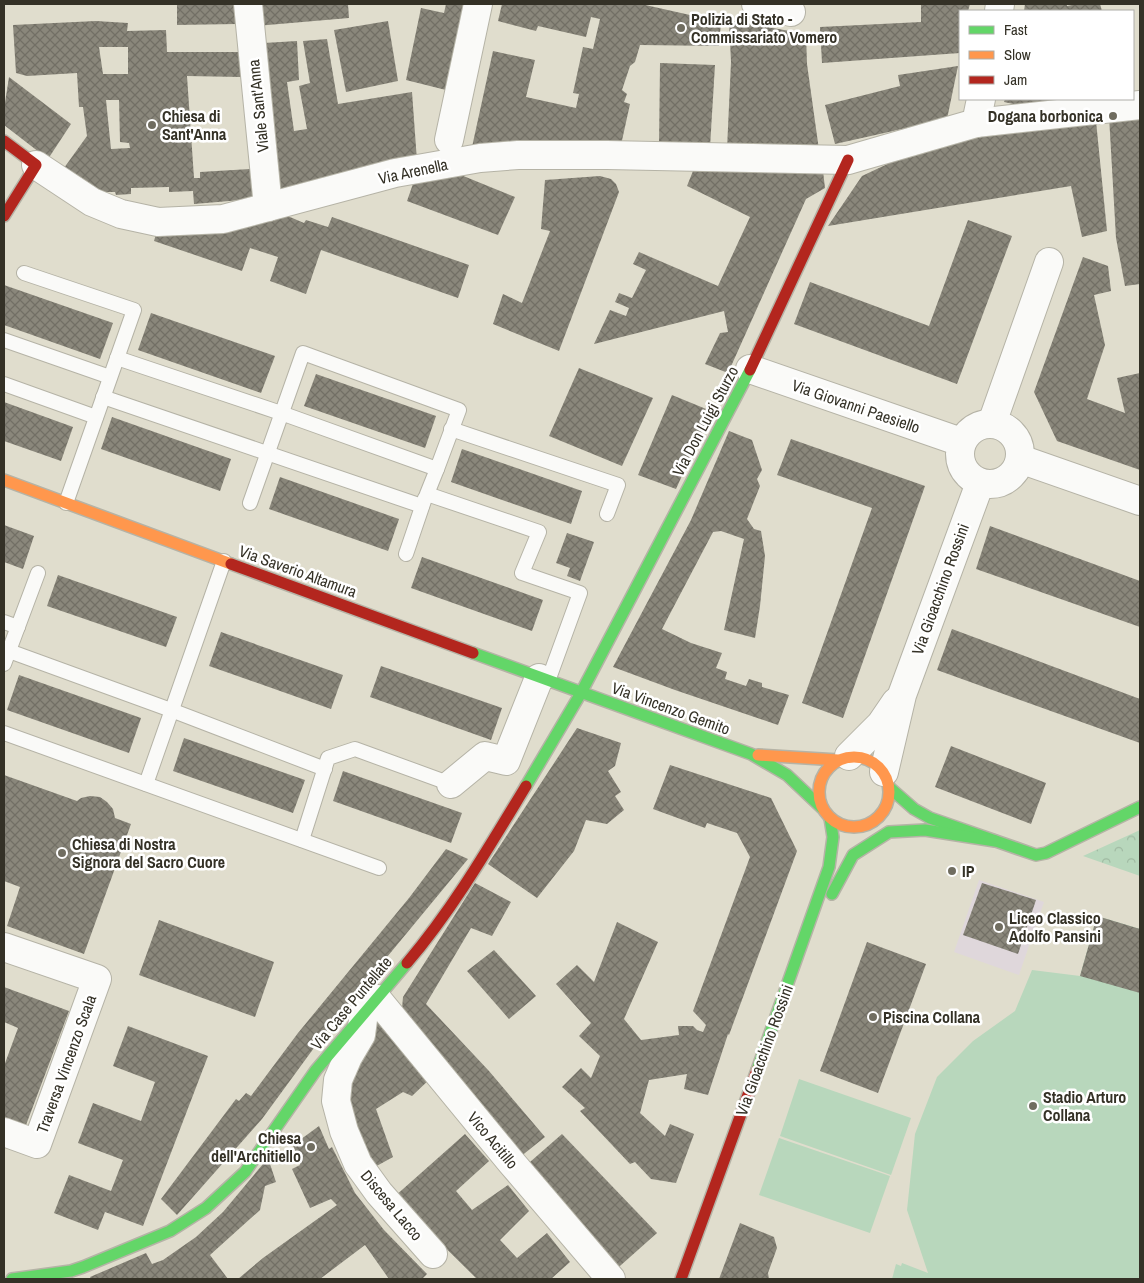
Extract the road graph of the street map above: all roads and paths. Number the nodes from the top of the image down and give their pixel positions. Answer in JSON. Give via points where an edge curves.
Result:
{"nodes":[{"id":1,"x":248,"y":4,"type":"edge"},
{"id":2,"x":478,"y":4,"type":"edge"},
{"id":3,"x":756,"y":4,"type":"edge"},
{"id":4,"x":791,"y":12,"type":"dead end"},
{"id":5,"x":1140,"y":105,"type":"edge"},
{"id":6,"x":979,"y":111,"type":"edge"},
{"id":7,"x":449,"y":140,"type":"dead end"},
{"id":8,"x":4,"y":141,"type":"edge"},
{"id":9,"x":848,"y":160,"type":"junction"},
{"id":10,"x":36,"y":165,"type":"junction"},
{"id":11,"x":268,"y":208,"type":"junction"},
{"id":12,"x":4,"y":216,"type":"edge"},
{"id":13,"x":1049,"y":262,"type":"dead end"},
{"id":14,"x":24,"y":274,"type":"dead end"},
{"id":15,"x":4,"y":340,"type":"edge"},
{"id":16,"x":117,"y":358,"type":"junction"},
{"id":17,"x":750,"y":369,"type":"junction"},
{"id":18,"x":110,"y":377,"type":"junction"},
{"id":19,"x":4,"y":384,"type":"edge"},
{"id":20,"x":103,"y":397,"type":"junction"},
{"id":21,"x":281,"y":413,"type":"junction"},
{"id":22,"x":96,"y":417,"type":"junction"},
{"id":23,"x":992,"y":423,"type":"junction"},
{"id":24,"x":451,"y":429,"type":"junction"},
{"id":25,"x":961,"y":442,"type":"junction"},
{"id":26,"x":268,"y":452,"type":"junction"},
{"id":27,"x":1020,"y":459,"type":"junction"},
{"id":28,"x":436,"y":469,"type":"junction"},
{"id":29,"x":4,"y":480,"type":"edge"},
{"id":30,"x":980,"y":483,"type":"junction"},
{"id":31,"x":425,"y":500,"type":"junction"},
{"id":32,"x":1140,"y":501,"type":"edge"},
{"id":33,"x":66,"y":503,"type":"junction"},
{"id":34,"x":250,"y":503,"type":"dead end"},
{"id":35,"x":607,"y":514,"type":"dead end"},
{"id":36,"x":406,"y":554,"type":"dead end"},
{"id":37,"x":224,"y":561,"type":"junction"},
{"id":38,"x":38,"y":573,"type":"dead end"},
{"id":39,"x":4,"y":622,"type":"edge"},
{"id":40,"x":18,"y":627,"type":"junction"},
{"id":41,"x":9,"y":651,"type":"junction"},
{"id":42,"x":4,"y":664,"type":"edge"},
{"id":43,"x":543,"y":679,"type":"junction"},
{"id":44,"x":580,"y":693,"type":"junction"},
{"id":45,"x":902,"y":695,"type":"junction"},
{"id":46,"x":171,"y":710,"type":"junction"},
{"id":47,"x":4,"y":733,"type":"edge"},
{"id":48,"x":752,"y":754,"type":"junction"},
{"id":49,"x":844,"y":758,"type":"junction"},
{"id":50,"x":325,"y":769,"type":"junction"},
{"id":51,"x":887,"y":780,"type":"junction"},
{"id":52,"x":146,"y":784,"type":"junction"},
{"id":53,"x":451,"y":784,"type":"joint"},
{"id":54,"x":1140,"y":807,"type":"edge"},
{"id":55,"x":822,"y":808,"type":"junction"},
{"id":56,"x":830,"y":818,"type":"junction"},
{"id":57,"x":302,"y":840,"type":"junction"},
{"id":58,"x":995,"y":841,"type":"junction"},
{"id":59,"x":379,"y":868,"type":"dead end"},
{"id":60,"x":4,"y":947,"type":"edge"},
{"id":61,"x":791,"y":976,"type":"junction"},
{"id":62,"x":370,"y":1006,"type":"junction"},
{"id":63,"x":4,"y":1132,"type":"edge"},
{"id":64,"x":433,"y":1254,"type":"dead end"},
{"id":65,"x":83,"y":1273,"type":"edge"},
{"id":66,"x":12,"y":1279,"type":"edge"},
{"id":67,"x":611,"y":1279,"type":"edge"},
{"id":68,"x":681,"y":1279,"type":"edge"}],
"edges":[{"from":1,"to":11,"type":"street","name":"Viale Sant'Anna"},
{"from":2,"to":7,"type":"street"},
{"from":3,"to":4,"type":"street"},
{"from":5,"to":6,"type":"street"},
{"from":6,"to":9,"type":"street","name":"Via Arenella"},
{"from":8,"to":10,"type":"main road","name":"Via Arenella"},
{"from":9,"to":11,"type":"street","name":"Via Arenella","via":[[607,155],[480,158],[395,174]]},
{"from":9,"to":17,"type":"main road","name":"Via Don Luigi Sturzo"},
{"from":10,"to":11,"type":"street","name":"Via Arenella","via":[[92,202],[121,214],[158,222],[223,219]]},
{"from":10,"to":12,"type":"main road"},
{"from":13,"to":23,"type":"street"},
{"from":14,"to":16,"type":"lane","via":[[134,310]]},
{"from":15,"to":18,"type":"lane"},
{"from":16,"to":18,"type":"lane"},
{"from":16,"to":21,"type":"lane"},
{"from":17,"to":25,"type":"street","name":"Via Giovanni Paesiello"},
{"from":17,"to":44,"type":"main road","name":"Via Don Luigi Sturzo"},
{"from":18,"to":20,"type":"lane"},
{"from":19,"to":22,"type":"lane"},
{"from":20,"to":22,"type":"lane"},
{"from":20,"to":26,"type":"lane"},
{"from":21,"to":24,"type":"lane","via":[[303,353],[459,410]]},
{"from":21,"to":26,"type":"lane"},
{"from":21,"to":28,"type":"lane"},
{"from":22,"to":33,"type":"lane"},
{"from":23,"to":25,"type":"street","via":[[974,428]]},
{"from":23,"to":27,"type":"street","via":[[1009,430],[1016,438]]},
{"from":24,"to":28,"type":"lane"},
{"from":24,"to":35,"type":"lane","via":[[618,485]]},
{"from":25,"to":30,"type":"street","via":[[960,461],[964,470]]},
{"from":26,"to":31,"type":"lane"},
{"from":26,"to":34,"type":"lane"},
{"from":27,"to":30,"type":"street","via":[[1010,477],[1001,482]]},
{"from":27,"to":32,"type":"street"},
{"from":28,"to":31,"type":"lane"},
{"from":29,"to":33,"type":"main road","name":"Via Saverio Altamura"},
{"from":30,"to":45,"type":"street","name":"Via Gioacchino Rossini"},
{"from":31,"to":36,"type":"lane"},
{"from":31,"to":43,"type":"lane","via":[[539,532],[522,573],[580,593]]},
{"from":33,"to":37,"type":"main road","name":"Via Saverio Altamura"},
{"from":37,"to":43,"type":"main road","name":"Via Saverio Altamura"},
{"from":37,"to":46,"type":"lane"},
{"from":38,"to":40,"type":"lane"},
{"from":39,"to":40,"type":"lane"},
{"from":40,"to":41,"type":"lane"},
{"from":41,"to":42,"type":"lane"},
{"from":41,"to":46,"type":"lane"},
{"from":43,"to":44,"type":"main road","name":"Via Saverio Altamura"},
{"from":43,"to":53,"type":"street","via":[[506,762],[485,756]]},
{"from":44,"to":48,"type":"main road","name":"Via Vincenzo Gemito"},
{"from":44,"to":62,"type":"main road","name":"Via Case Puntellate","via":[[480,862],[423,944]]},
{"from":45,"to":49,"type":"street","name":"Via Gioacchino Rossini","via":[[881,724]]},
{"from":45,"to":51,"type":"street","name":"Via Gioacchino Rossini"},
{"from":46,"to":50,"type":"lane"},
{"from":46,"to":52,"type":"lane"},
{"from":47,"to":52,"type":"lane"},
{"from":48,"to":49,"type":"main road","name":"Via Vincenzo Gemito"},
{"from":48,"to":55,"type":"main road","name":"Via Vincenzo Gemito","via":[[786,775]]},
{"from":49,"to":51,"type":"main road","via":[[871,760],[880,767]]},
{"from":49,"to":55,"type":"main road","via":[[829,766],[822,776],[819,792]]},
{"from":50,"to":53,"type":"lane","via":[[328,758],[355,749]]},
{"from":50,"to":57,"type":"lane"},
{"from":51,"to":56,"type":"main road","via":[[889,800],[876,821],[852,828]]},
{"from":51,"to":58,"type":"main road","via":[[914,809]]},
{"from":52,"to":57,"type":"lane"},
{"from":54,"to":58,"type":"main road","via":[[1043,854],[1032,854]]},
{"from":55,"to":56,"type":"main road"},
{"from":56,"to":61,"type":"main road","name":"Via Gioacchino Rossini","via":[[833,837],[828,867]]},
{"from":57,"to":59,"type":"lane"},
{"from":58,"to":61,"type":"main road","via":[[925,830],[889,832],[853,855]]},
{"from":60,"to":63,"type":"street","name":"Traversa Vincenzo Scala","via":[[97,979],[37,1144]]},
{"from":61,"to":68,"type":"main road","name":"Via Gioacchino Rossini"},
{"from":62,"to":64,"type":"street","name":"Discesa Lacco","via":[[361,1035],[338,1080],[336,1101],[358,1164]]},
{"from":62,"to":65,"type":"main road","name":"Via Case Puntellate","via":[[316,1070],[245,1172],[206,1208],[170,1231]]},
{"from":62,"to":67,"type":"street","name":"Vico Acitillo"},
{"from":65,"to":66,"type":"main road","name":"Via Case Puntellate","via":[[71,1271]]}]}
